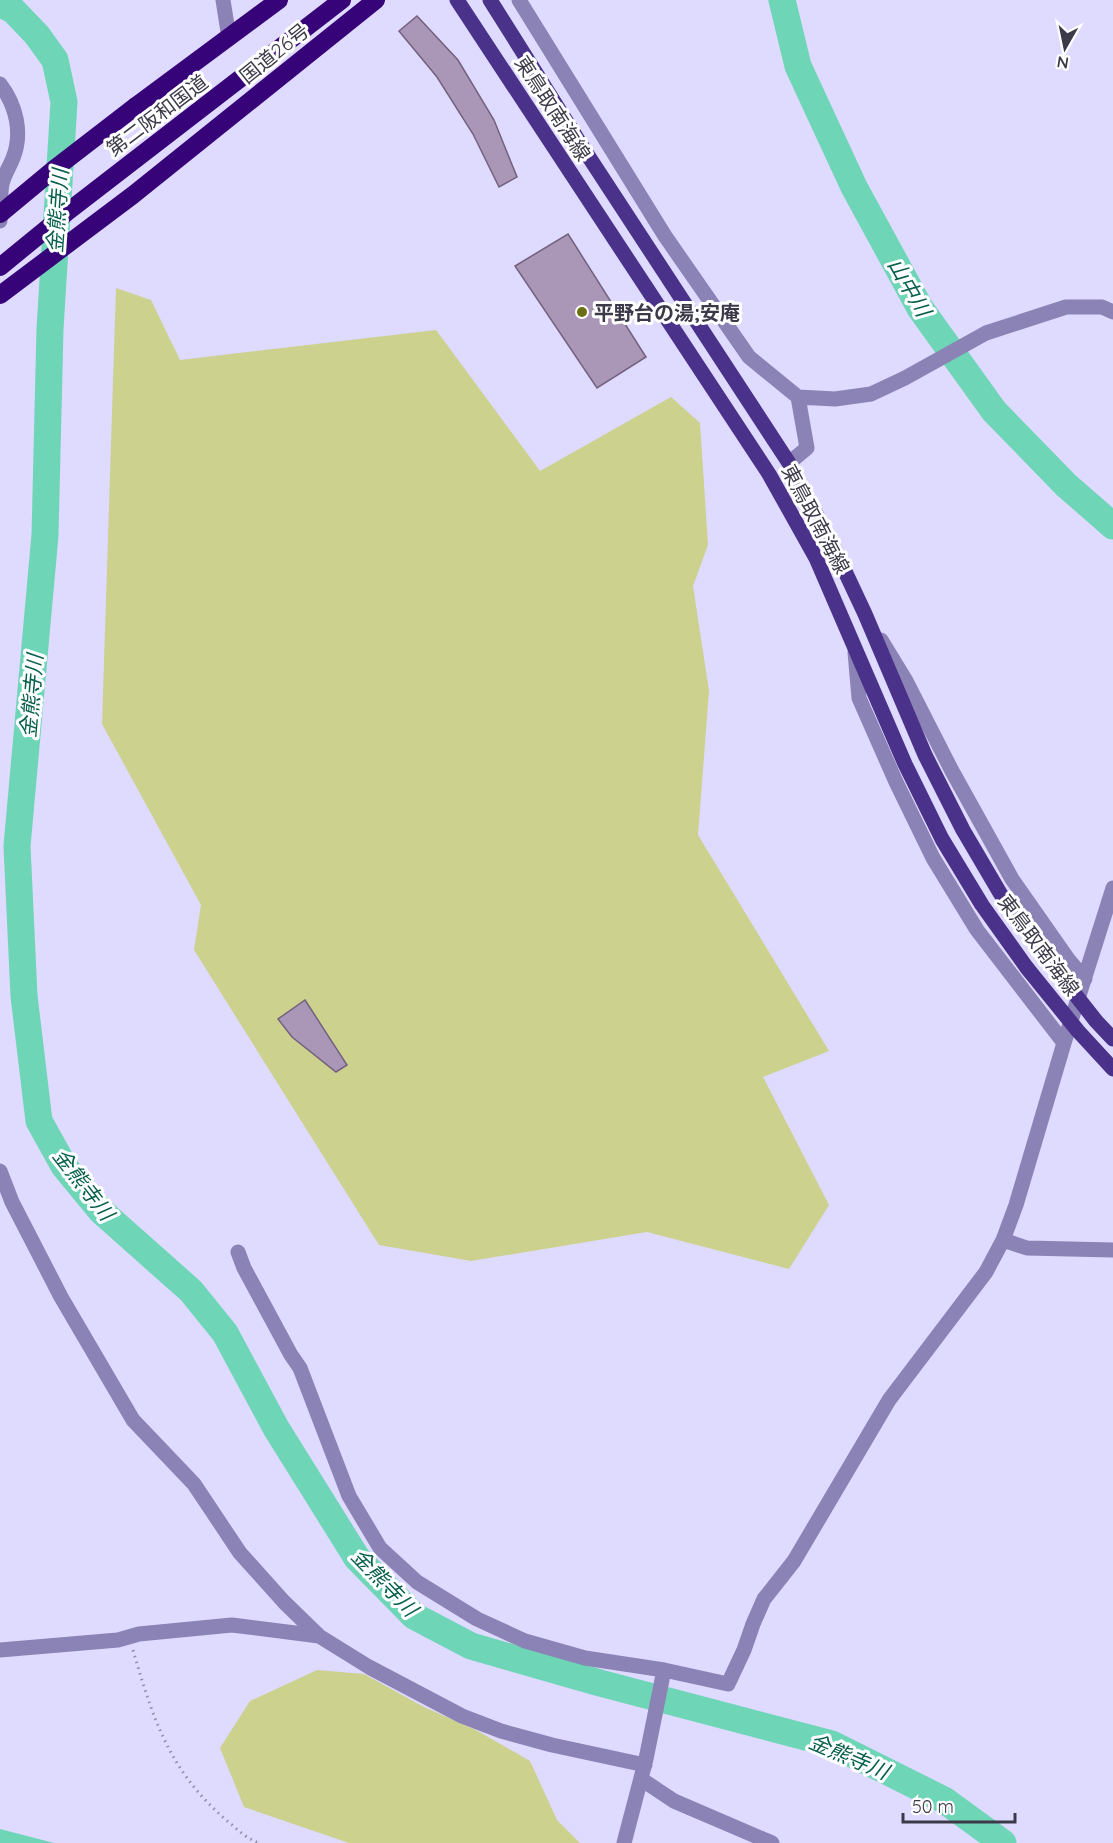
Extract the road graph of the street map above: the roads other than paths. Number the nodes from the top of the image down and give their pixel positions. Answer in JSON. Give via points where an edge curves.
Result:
{"nodes":[{"id":1,"x":223,"y":0,"type":"edge"},
{"id":2,"x":279,"y":0,"type":"edge"},
{"id":3,"x":342,"y":0,"type":"edge"},
{"id":4,"x":376,"y":0,"type":"edge"},
{"id":5,"x":457,"y":0,"type":"edge"},
{"id":6,"x":490,"y":0,"type":"edge"},
{"id":7,"x":519,"y":0,"type":"edge"},
{"id":8,"x":229,"y":38,"type":"junction"},
{"id":9,"x":0,"y":84,"type":"edge"},
{"id":10,"x":1,"y":184,"type":"edge"},
{"id":11,"x":0,"y":214,"type":"edge"},
{"id":12,"x":0,"y":221,"type":"edge"},
{"id":13,"x":0,"y":267,"type":"edge"},
{"id":14,"x":0,"y":295,"type":"edge"},
{"id":15,"x":1113,"y":312,"type":"edge"},
{"id":16,"x":798,"y":397,"type":"junction"},
{"id":17,"x":789,"y":463,"type":"junction"},
{"id":18,"x":866,"y":614,"type":"junction"},
{"id":19,"x":854,"y":646,"type":"junction"},
{"id":20,"x":1113,"y":888,"type":"edge"},
{"id":21,"x":1085,"y":979,"type":"junction"},
{"id":22,"x":1113,"y":1039,"type":"edge"},
{"id":23,"x":1064,"y":1043,"type":"junction"},
{"id":24,"x":1113,"y":1069,"type":"edge"},
{"id":25,"x":0,"y":1171,"type":"edge"},
{"id":26,"x":1003,"y":1240,"type":"junction"},
{"id":27,"x":1113,"y":1250,"type":"edge"},
{"id":28,"x":238,"y":1252,"type":"dead end"},
{"id":29,"x":319,"y":1636,"type":"junction"},
{"id":30,"x":0,"y":1650,"type":"edge"},
{"id":31,"x":663,"y":1675,"type":"junction"},
{"id":32,"x":644,"y":1768,"type":"junction"},
{"id":33,"x":624,"y":1843,"type":"edge"},
{"id":34,"x":771,"y":1843,"type":"edge"}],
"edges":[{"from":1,"to":8,"type":"street"},
{"from":2,"to":8,"type":"highway","name":"国道26号"},
{"from":3,"to":13,"type":"highway","name":"第二阪和国道"},
{"from":4,"to":14,"type":"highway","name":"国道26号","via":[[133,195]]},
{"from":5,"to":19,"type":"main road","name":"東鳥取南海線","via":[[769,474],[816,558]]},
{"from":6,"to":17,"type":"main road","name":"東鳥取南海線"},
{"from":7,"to":16,"type":"street","via":[[665,236],[749,357]]},
{"from":8,"to":11,"type":"highway","name":"国道26号","bridge":true},
{"from":9,"to":10,"type":"street","via":[[13,106],[19,138]]},
{"from":10,"to":12,"type":"street"},
{"from":15,"to":16,"type":"street","via":[[1066,307],[986,333],[871,394],[835,399]]},
{"from":16,"to":17,"type":"street","via":[[807,448]]},
{"from":17,"to":18,"type":"main road","name":"東鳥取南海線"},
{"from":18,"to":21,"type":"street","via":[[1012,879]]},
{"from":18,"to":22,"type":"main road","name":"東鳥取南海線","bridge":true,"via":[[925,755],[963,830],[1000,893],[1044,955]]},
{"from":19,"to":23,"type":"street","via":[[859,698],[933,858],[977,930]]},
{"from":19,"to":24,"type":"main road","name":"東鳥取南海線","bridge":true,"via":[[905,765],[982,905],[1027,968]]},
{"from":20,"to":21,"type":"street"},
{"from":21,"to":23,"type":"street"},
{"from":23,"to":26,"type":"street"},
{"from":25,"to":29,"type":"street","via":[[61,1297],[133,1420],[194,1484],[240,1552]]},
{"from":26,"to":27,"type":"street","via":[[1027,1248]]},
{"from":26,"to":31,"type":"street","via":[[986,1272],[889,1400],[794,1561],[764,1599],[728,1684]]},
{"from":28,"to":31,"type":"street","via":[[300,1368],[348,1496],[380,1548],[417,1582],[477,1619],[525,1641]]},
{"from":29,"to":30,"type":"street","via":[[232,1625]]},
{"from":29,"to":32,"type":"street","via":[[416,1693],[472,1720]]},
{"from":31,"to":32,"type":"street"},
{"from":32,"to":33,"type":"street"},
{"from":32,"to":34,"type":"street","via":[[674,1801]]}]}
